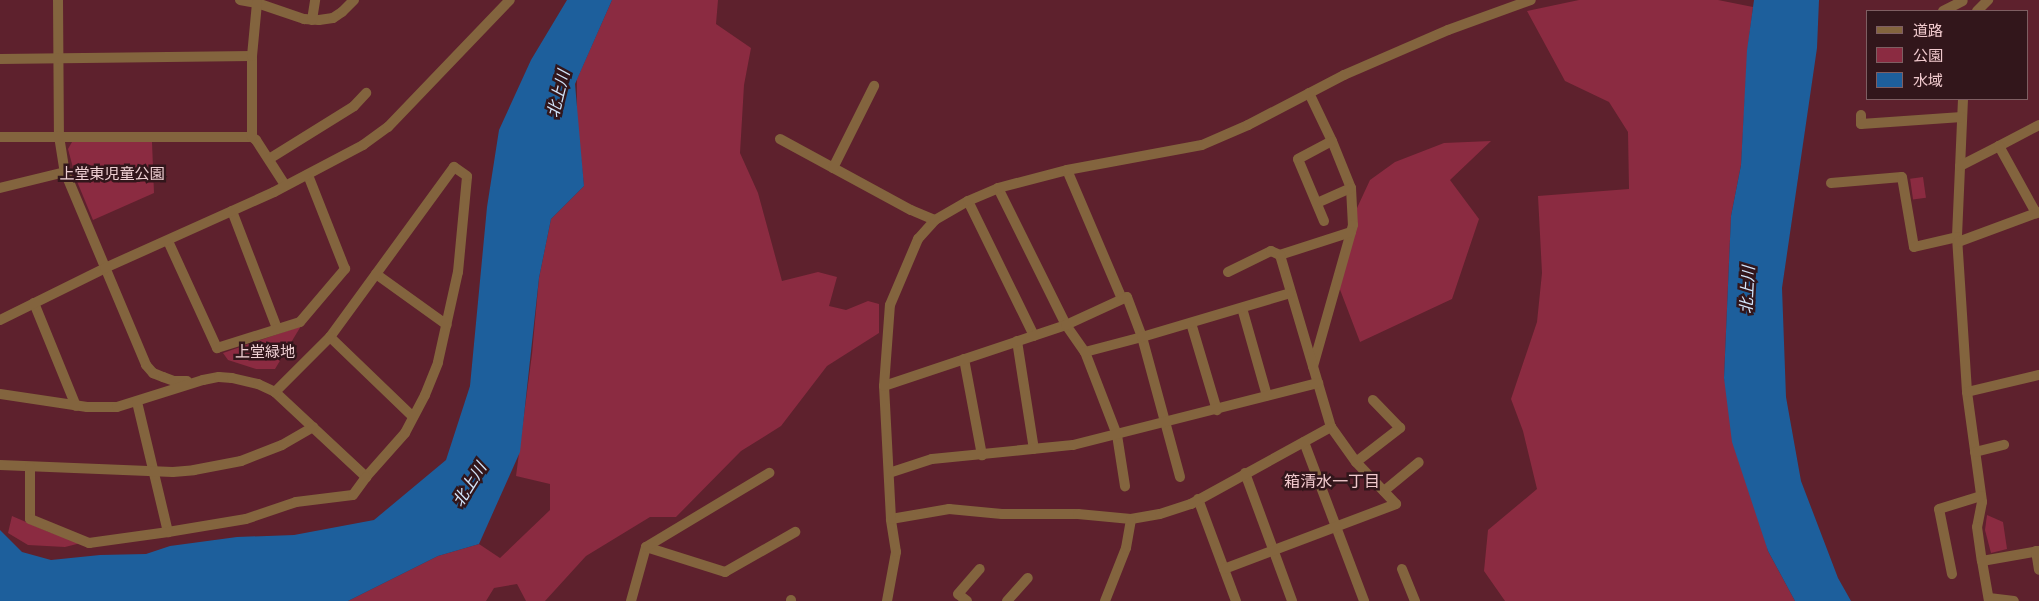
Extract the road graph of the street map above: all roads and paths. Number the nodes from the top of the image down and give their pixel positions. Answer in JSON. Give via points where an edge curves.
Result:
{"nodes":[{"id":1,"x":58,"y":0,"type":"edge"},
{"id":2,"x":240,"y":0,"type":"edge"},
{"id":3,"x":315,"y":0,"type":"edge"},
{"id":4,"x":354,"y":0,"type":"edge"},
{"id":5,"x":510,"y":0,"type":"edge"},
{"id":6,"x":1531,"y":0,"type":"edge"},
{"id":7,"x":1963,"y":0,"type":"edge"},
{"id":8,"x":1988,"y":0,"type":"edge"},
{"id":9,"x":257,"y":3,"type":"junction"},
{"id":10,"x":1945,"y":10,"type":"edge"},
{"id":11,"x":1978,"y":10,"type":"edge"},
{"id":12,"x":312,"y":20,"type":"junction"},
{"id":13,"x":252,"y":56,"type":"junction"},
{"id":14,"x":58,"y":58,"type":"junction"},
{"id":15,"x":0,"y":59,"type":"edge"},
{"id":16,"x":874,"y":86,"type":"dead end"},
{"id":17,"x":1309,"y":93,"type":"junction"},
{"id":18,"x":366,"y":94,"type":"dead end"},
{"id":19,"x":1963,"y":100,"type":"edge"},
{"id":20,"x":1861,"y":115,"type":"dead end"},
{"id":21,"x":1962,"y":117,"type":"junction"},
{"id":22,"x":2039,"y":125,"type":"edge"},
{"id":23,"x":59,"y":136,"type":"junction"},
{"id":24,"x":252,"y":136,"type":"junction"},
{"id":25,"x":0,"y":137,"type":"edge"},
{"id":26,"x":780,"y":139,"type":"dead end"},
{"id":27,"x":1332,"y":141,"type":"junction"},
{"id":28,"x":1999,"y":146,"type":"junction"},
{"id":29,"x":269,"y":159,"type":"junction"},
{"id":30,"x":1960,"y":166,"type":"junction"},
{"id":31,"x":833,"y":168,"type":"junction"},
{"id":32,"x":1067,"y":170,"type":"junction"},
{"id":33,"x":65,"y":172,"type":"junction"},
{"id":34,"x":308,"y":175,"type":"junction"},
{"id":35,"x":1832,"y":183,"type":"dead end"},
{"id":36,"x":285,"y":185,"type":"junction"},
{"id":37,"x":0,"y":188,"type":"edge"},
{"id":38,"x":998,"y":188,"type":"junction"},
{"id":39,"x":1351,"y":188,"type":"junction"},
{"id":40,"x":968,"y":201,"type":"junction"},
{"id":41,"x":1317,"y":203,"type":"junction"},
{"id":42,"x":232,"y":211,"type":"junction"},
{"id":43,"x":2037,"y":213,"type":"edge"},
{"id":44,"x":935,"y":220,"type":"junction"},
{"id":45,"x":1324,"y":220,"type":"dead end"},
{"id":46,"x":1352,"y":232,"type":"junction"},
{"id":47,"x":1958,"y":239,"type":"junction"},
{"id":48,"x":168,"y":240,"type":"junction"},
{"id":49,"x":1280,"y":255,"type":"junction"},
{"id":50,"x":105,"y":268,"type":"junction"},
{"id":51,"x":1228,"y":272,"type":"dead end"},
{"id":52,"x":376,"y":274,"type":"junction"},
{"id":53,"x":1291,"y":293,"type":"junction"},
{"id":54,"x":1122,"y":299,"type":"junction"},
{"id":55,"x":34,"y":303,"type":"junction"},
{"id":56,"x":1242,"y":308,"type":"junction"},
{"id":57,"x":0,"y":320,"type":"edge"},
{"id":58,"x":1191,"y":323,"type":"junction"},
{"id":59,"x":448,"y":325,"type":"junction"},
{"id":60,"x":1066,"y":325,"type":"junction"},
{"id":61,"x":277,"y":328,"type":"junction"},
{"id":62,"x":1034,"y":336,"type":"junction"},
{"id":63,"x":330,"y":337,"type":"junction"},
{"id":64,"x":1142,"y":337,"type":"junction"},
{"id":65,"x":1017,"y":341,"type":"junction"},
{"id":66,"x":1086,"y":352,"type":"junction"},
{"id":67,"x":964,"y":359,"type":"junction"},
{"id":68,"x":1313,"y":366,"type":"junction"},
{"id":69,"x":2039,"y":375,"type":"edge"},
{"id":70,"x":204,"y":380,"type":"junction"},
{"id":71,"x":1318,"y":383,"type":"junction"},
{"id":72,"x":884,"y":386,"type":"junction"},
{"id":73,"x":275,"y":392,"type":"junction"},
{"id":74,"x":1968,"y":392,"type":"junction"},
{"id":75,"x":0,"y":394,"type":"edge"},
{"id":76,"x":1268,"y":396,"type":"junction"},
{"id":77,"x":1373,"y":400,"type":"dead end"},
{"id":78,"x":137,"y":402,"type":"junction"},
{"id":79,"x":76,"y":406,"type":"junction"},
{"id":80,"x":1217,"y":410,"type":"junction"},
{"id":81,"x":413,"y":417,"type":"junction"},
{"id":82,"x":1165,"y":423,"type":"junction"},
{"id":83,"x":313,"y":426,"type":"junction"},
{"id":84,"x":1331,"y":427,"type":"junction"},
{"id":85,"x":1117,"y":436,"type":"junction"},
{"id":86,"x":1304,"y":442,"type":"junction"},
{"id":87,"x":2004,"y":445,"type":"dead end"},
{"id":88,"x":1034,"y":448,"type":"junction"},
{"id":89,"x":1975,"y":452,"type":"junction"},
{"id":90,"x":982,"y":455,"type":"junction"},
{"id":91,"x":1356,"y":462,"type":"junction"},
{"id":92,"x":1419,"y":462,"type":"dead end"},
{"id":93,"x":0,"y":465,"type":"edge"},
{"id":94,"x":30,"y":467,"type":"junction"},
{"id":95,"x":153,"y":471,"type":"junction"},
{"id":96,"x":769,"y":473,"type":"dead end"},
{"id":97,"x":889,"y":473,"type":"junction"},
{"id":98,"x":1245,"y":473,"type":"junction"},
{"id":99,"x":366,"y":477,"type":"junction"},
{"id":100,"x":1180,"y":477,"type":"dead end"},
{"id":101,"x":1125,"y":486,"type":"dead end"},
{"id":102,"x":1384,"y":491,"type":"junction"},
{"id":103,"x":1982,"y":496,"type":"junction"},
{"id":104,"x":1198,"y":499,"type":"junction"},
{"id":105,"x":891,"y":519,"type":"junction"},
{"id":106,"x":1130,"y":519,"type":"junction"},
{"id":107,"x":1336,"y":528,"type":"junction"},
{"id":108,"x":168,"y":532,"type":"junction"},
{"id":109,"x":795,"y":532,"type":"dead end"},
{"id":110,"x":646,"y":547,"type":"junction"},
{"id":111,"x":1274,"y":551,"type":"junction"},
{"id":112,"x":2037,"y":551,"type":"edge"},
{"id":113,"x":1982,"y":561,"type":"junction"},
{"id":114,"x":980,"y":569,"type":"dead end"},
{"id":115,"x":1224,"y":569,"type":"junction"},
{"id":116,"x":1402,"y":569,"type":"dead end"},
{"id":117,"x":2039,"y":570,"type":"edge"},
{"id":118,"x":1952,"y":574,"type":"dead end"},
{"id":119,"x":1028,"y":578,"type":"dead end"},
{"id":120,"x":1989,"y":599,"type":"edge"},
{"id":121,"x":631,"y":601,"type":"edge"},
{"id":122,"x":887,"y":601,"type":"edge"},
{"id":123,"x":967,"y":601,"type":"edge"},
{"id":124,"x":1007,"y":601,"type":"edge"},
{"id":125,"x":1105,"y":601,"type":"edge"},
{"id":126,"x":1236,"y":601,"type":"edge"},
{"id":127,"x":1292,"y":601,"type":"edge"},
{"id":128,"x":1364,"y":601,"type":"edge"},
{"id":129,"x":1415,"y":601,"type":"edge"},
{"id":130,"x":2014,"y":601,"type":"edge"}],
"edges":[{"from":1,"to":14,"type":"street"},
{"from":2,"to":9,"type":"street"},
{"from":3,"to":12,"type":"street"},
{"from":4,"to":12,"type":"street","via":[[333,18]]},
{"from":5,"to":34,"type":"street","via":[[388,127],[363,145]]},
{"from":6,"to":17,"type":"street","via":[[1448,30]]},
{"from":7,"to":10,"type":"street"},
{"from":8,"to":11,"type":"street"},
{"from":9,"to":12,"type":"street"},
{"from":9,"to":13,"type":"street"},
{"from":13,"to":14,"type":"street"},
{"from":13,"to":24,"type":"street"},
{"from":14,"to":15,"type":"street"},
{"from":14,"to":23,"type":"street"},
{"from":16,"to":31,"type":"street"},
{"from":17,"to":27,"type":"street"},
{"from":17,"to":32,"type":"street","via":[[1202,145]]},
{"from":18,"to":29,"type":"street","via":[[354,106]]},
{"from":19,"to":21,"type":"street"},
{"from":20,"to":21,"type":"street","via":[[1861,124]]},
{"from":21,"to":30,"type":"street"},
{"from":22,"to":28,"type":"street"},
{"from":23,"to":24,"type":"street"},
{"from":23,"to":25,"type":"street"},
{"from":23,"to":33,"type":"street"},
{"from":24,"to":29,"type":"street"},
{"from":26,"to":31,"type":"street"},
{"from":27,"to":39,"type":"street"},
{"from":27,"to":41,"type":"street","via":[[1298,159]]},
{"from":28,"to":30,"type":"street"},
{"from":28,"to":43,"type":"street"},
{"from":29,"to":36,"type":"street"},
{"from":30,"to":47,"type":"street"},
{"from":31,"to":44,"type":"street"},
{"from":32,"to":38,"type":"street"},
{"from":32,"to":54,"type":"street"},
{"from":33,"to":37,"type":"street"},
{"from":33,"to":50,"type":"street"},
{"from":34,"to":36,"type":"street"},
{"from":34,"to":61,"type":"street","via":[[344,269],[300,322]]},
{"from":35,"to":47,"type":"street","via":[[1902,178],[1914,247]]},
{"from":36,"to":42,"type":"street"},
{"from":38,"to":40,"type":"street"},
{"from":38,"to":60,"type":"street"},
{"from":39,"to":41,"type":"street"},
{"from":39,"to":46,"type":"street"},
{"from":40,"to":44,"type":"street"},
{"from":40,"to":62,"type":"street"},
{"from":41,"to":45,"type":"street"},
{"from":42,"to":48,"type":"street"},
{"from":42,"to":61,"type":"street"},
{"from":43,"to":47,"type":"street"},
{"from":44,"to":72,"type":"street","via":[[918,239],[890,305]]},
{"from":46,"to":49,"type":"street"},
{"from":46,"to":68,"type":"street"},
{"from":47,"to":74,"type":"street"},
{"from":48,"to":50,"type":"street"},
{"from":48,"to":61,"type":"street","via":[[217,348]]},
{"from":49,"to":51,"type":"street","via":[[1271,250]]},
{"from":49,"to":53,"type":"street"},
{"from":50,"to":55,"type":"street"},
{"from":50,"to":70,"type":"street","via":[[146,365],[153,373],[174,382]]},
{"from":52,"to":59,"type":"street"},
{"from":52,"to":59,"type":"street","via":[[454,167],[467,176],[462,202],[458,272]]},
{"from":52,"to":63,"type":"street"},
{"from":53,"to":56,"type":"street"},
{"from":53,"to":68,"type":"street"},
{"from":54,"to":60,"type":"street"},
{"from":54,"to":64,"type":"street","via":[[1127,297]]},
{"from":55,"to":57,"type":"street"},
{"from":55,"to":79,"type":"street"},
{"from":56,"to":58,"type":"street"},
{"from":56,"to":76,"type":"street"},
{"from":58,"to":64,"type":"street"},
{"from":58,"to":80,"type":"street"},
{"from":59,"to":81,"type":"street","via":[[438,362]]},
{"from":60,"to":62,"type":"street"},
{"from":60,"to":66,"type":"street"},
{"from":62,"to":65,"type":"street"},
{"from":63,"to":73,"type":"street"},
{"from":63,"to":81,"type":"street"},
{"from":64,"to":66,"type":"street"},
{"from":64,"to":82,"type":"street"},
{"from":65,"to":67,"type":"street"},
{"from":65,"to":88,"type":"street"},
{"from":66,"to":85,"type":"street"},
{"from":67,"to":72,"type":"street"},
{"from":67,"to":90,"type":"street"},
{"from":68,"to":71,"type":"street"},
{"from":69,"to":74,"type":"street"},
{"from":70,"to":73,"type":"street","via":[[232,378]]},
{"from":70,"to":78,"type":"street"},
{"from":71,"to":76,"type":"street"},
{"from":71,"to":84,"type":"street"},
{"from":72,"to":97,"type":"street"},
{"from":73,"to":83,"type":"street"},
{"from":74,"to":89,"type":"street"},
{"from":75,"to":79,"type":"street"},
{"from":76,"to":80,"type":"street"},
{"from":77,"to":91,"type":"street","via":[[1400,428]]},
{"from":78,"to":79,"type":"street","via":[[117,407]]},
{"from":78,"to":95,"type":"street"},
{"from":80,"to":82,"type":"street"},
{"from":81,"to":99,"type":"street","via":[[405,433]]},
{"from":82,"to":85,"type":"street"},
{"from":82,"to":100,"type":"street"},
{"from":83,"to":95,"type":"street","via":[[282,445],[241,460],[194,470]]},
{"from":83,"to":99,"type":"street"},
{"from":84,"to":86,"type":"street"},
{"from":84,"to":91,"type":"street"},
{"from":85,"to":88,"type":"street","via":[[1073,445]]},
{"from":85,"to":101,"type":"street"},
{"from":86,"to":98,"type":"street"},
{"from":86,"to":107,"type":"street"},
{"from":87,"to":89,"type":"street"},
{"from":88,"to":90,"type":"street"},
{"from":89,"to":103,"type":"street"},
{"from":90,"to":97,"type":"street","via":[[932,459]]},
{"from":91,"to":102,"type":"street"},
{"from":92,"to":102,"type":"street"},
{"from":93,"to":94,"type":"street"},
{"from":94,"to":95,"type":"street"},
{"from":94,"to":108,"type":"street","via":[[30,519],[89,543]]},
{"from":95,"to":108,"type":"street"},
{"from":96,"to":110,"type":"street"},
{"from":97,"to":105,"type":"street"},
{"from":98,"to":104,"type":"street"},
{"from":98,"to":111,"type":"street"},
{"from":99,"to":108,"type":"street","via":[[353,495],[296,502],[246,519]]},
{"from":102,"to":107,"type":"street","via":[[1396,504]]},
{"from":103,"to":113,"type":"street","via":[[1977,528]]},
{"from":103,"to":118,"type":"street","via":[[1939,509]]},
{"from":104,"to":106,"type":"street","via":[[1160,514]]},
{"from":104,"to":115,"type":"street"},
{"from":105,"to":106,"type":"street","via":[[949,509]]},
{"from":105,"to":122,"type":"street","via":[[896,552]]},
{"from":106,"to":125,"type":"street","via":[[1126,548]]},
{"from":107,"to":111,"type":"street"},
{"from":107,"to":128,"type":"street"},
{"from":109,"to":110,"type":"street","via":[[725,572]]},
{"from":110,"to":121,"type":"street"},
{"from":111,"to":115,"type":"street"},
{"from":111,"to":127,"type":"street"},
{"from":112,"to":113,"type":"street"},
{"from":112,"to":117,"type":"street"},
{"from":113,"to":120,"type":"street"},
{"from":114,"to":123,"type":"street","via":[[958,594]]},
{"from":115,"to":126,"type":"street"},
{"from":116,"to":129,"type":"street"},
{"from":119,"to":124,"type":"street"},
{"from":120,"to":130,"type":"street"}]}
